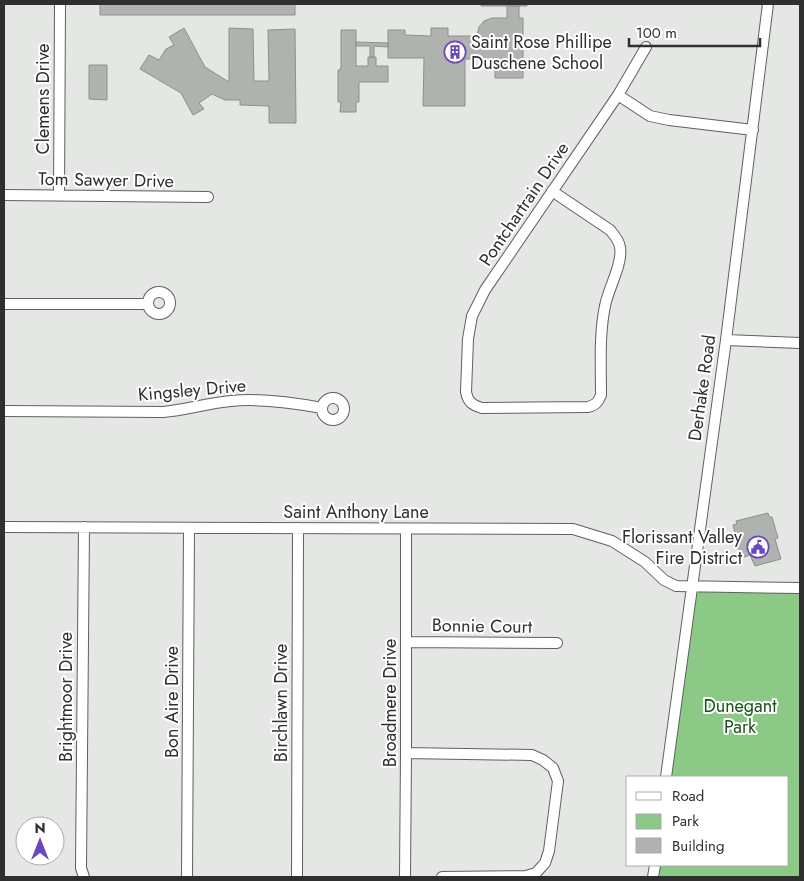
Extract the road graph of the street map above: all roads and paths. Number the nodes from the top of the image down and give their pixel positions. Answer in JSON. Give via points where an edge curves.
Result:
{"nodes":[{"id":1,"x":60,"y":4,"type":"edge"},
{"id":2,"x":768,"y":4,"type":"edge"},
{"id":3,"x":646,"y":47,"type":"dead end"},
{"id":4,"x":618,"y":96,"type":"junction"},
{"id":5,"x":753,"y":130,"type":"junction"},
{"id":6,"x":552,"y":191,"type":"junction"},
{"id":7,"x":4,"y":195,"type":"edge"},
{"id":8,"x":59,"y":195,"type":"junction"},
{"id":9,"x":208,"y":197,"type":"dead end"},
{"id":10,"x":4,"y":304,"type":"edge"},
{"id":11,"x":148,"y":304,"type":"dead end"},
{"id":12,"x":726,"y":340,"type":"junction"},
{"id":13,"x":800,"y":343,"type":"edge"},
{"id":14,"x":322,"y":408,"type":"dead end"},
{"id":15,"x":4,"y":411,"type":"edge"},
{"id":16,"x":4,"y":527,"type":"edge"},
{"id":17,"x":84,"y":527,"type":"junction"},
{"id":18,"x":189,"y":528,"type":"junction"},
{"id":19,"x":298,"y":528,"type":"junction"},
{"id":20,"x":406,"y":529,"type":"junction"},
{"id":21,"x":691,"y":587,"type":"junction"},
{"id":22,"x":800,"y":588,"type":"edge"},
{"id":23,"x":406,"y":642,"type":"junction"},
{"id":24,"x":557,"y":643,"type":"dead end"},
{"id":25,"x":406,"y":753,"type":"junction"},
{"id":26,"x":666,"y":776,"type":"edge"},
{"id":27,"x":83,"y":872,"type":"edge"},
{"id":28,"x":526,"y":876,"type":"edge"},
{"id":29,"x":187,"y":877,"type":"edge"},
{"id":30,"x":297,"y":877,"type":"edge"},
{"id":31,"x":404,"y":877,"type":"edge"},
{"id":32,"x":442,"y":877,"type":"edge"}],
"edges":[{"from":1,"to":8,"type":"street","name":"Clemens Drive"},
{"from":2,"to":5,"type":"street","name":"Derhake Road"},
{"from":3,"to":4,"type":"street","name":"Pontchartrain Drive"},
{"from":4,"to":5,"type":"street","via":[[650,116]]},
{"from":4,"to":6,"type":"street","name":"Pontchartrain Drive"},
{"from":5,"to":12,"type":"street","name":"Derhake Road"},
{"from":6,"to":6,"type":"street","name":"Pontchartrain Drive","via":[[472,316],[466,392],[468,400],[482,408],[588,407],[594,406],[601,395],[602,325],[609,289],[620,259],[620,247],[610,230]]},
{"from":7,"to":8,"type":"street","name":"Tom Sawyer Drive"},
{"from":8,"to":9,"type":"street","name":"Tom Sawyer Drive"},
{"from":10,"to":11,"type":"street"},
{"from":12,"to":13,"type":"street"},
{"from":12,"to":21,"type":"street","name":"Derhake Road"},
{"from":14,"to":15,"type":"street","name":"Kingsley Drive","via":[[231,401],[162,412]]},
{"from":16,"to":17,"type":"street","name":"Saint Anthony Lane"},
{"from":17,"to":18,"type":"street","name":"Saint Anthony Lane"},
{"from":17,"to":27,"type":"street","name":"Brightmoor Drive"},
{"from":18,"to":19,"type":"street","name":"Saint Anthony Lane"},
{"from":18,"to":29,"type":"street","name":"Bon Aire Drive"},
{"from":19,"to":20,"type":"street","name":"Saint Anthony Lane"},
{"from":19,"to":30,"type":"street","name":"Birchlawn Drive"},
{"from":20,"to":21,"type":"street","name":"Saint Anthony Lane","via":[[573,529],[612,541],[645,562],[664,580],[676,586]]},
{"from":20,"to":23,"type":"street","name":"Broadmere Drive"},
{"from":21,"to":22,"type":"street","name":"Saint Anthony Lane"},
{"from":21,"to":26,"type":"street","name":"Derhake Road"},
{"from":23,"to":24,"type":"street","name":"Bonnie Court"},
{"from":23,"to":25,"type":"street","name":"Broadmere Drive"},
{"from":25,"to":28,"type":"street","via":[[532,754],[553,768],[558,782],[549,851],[536,873]]},
{"from":25,"to":31,"type":"street","name":"Broadmere Drive"},
{"from":28,"to":32,"type":"street"}]}
